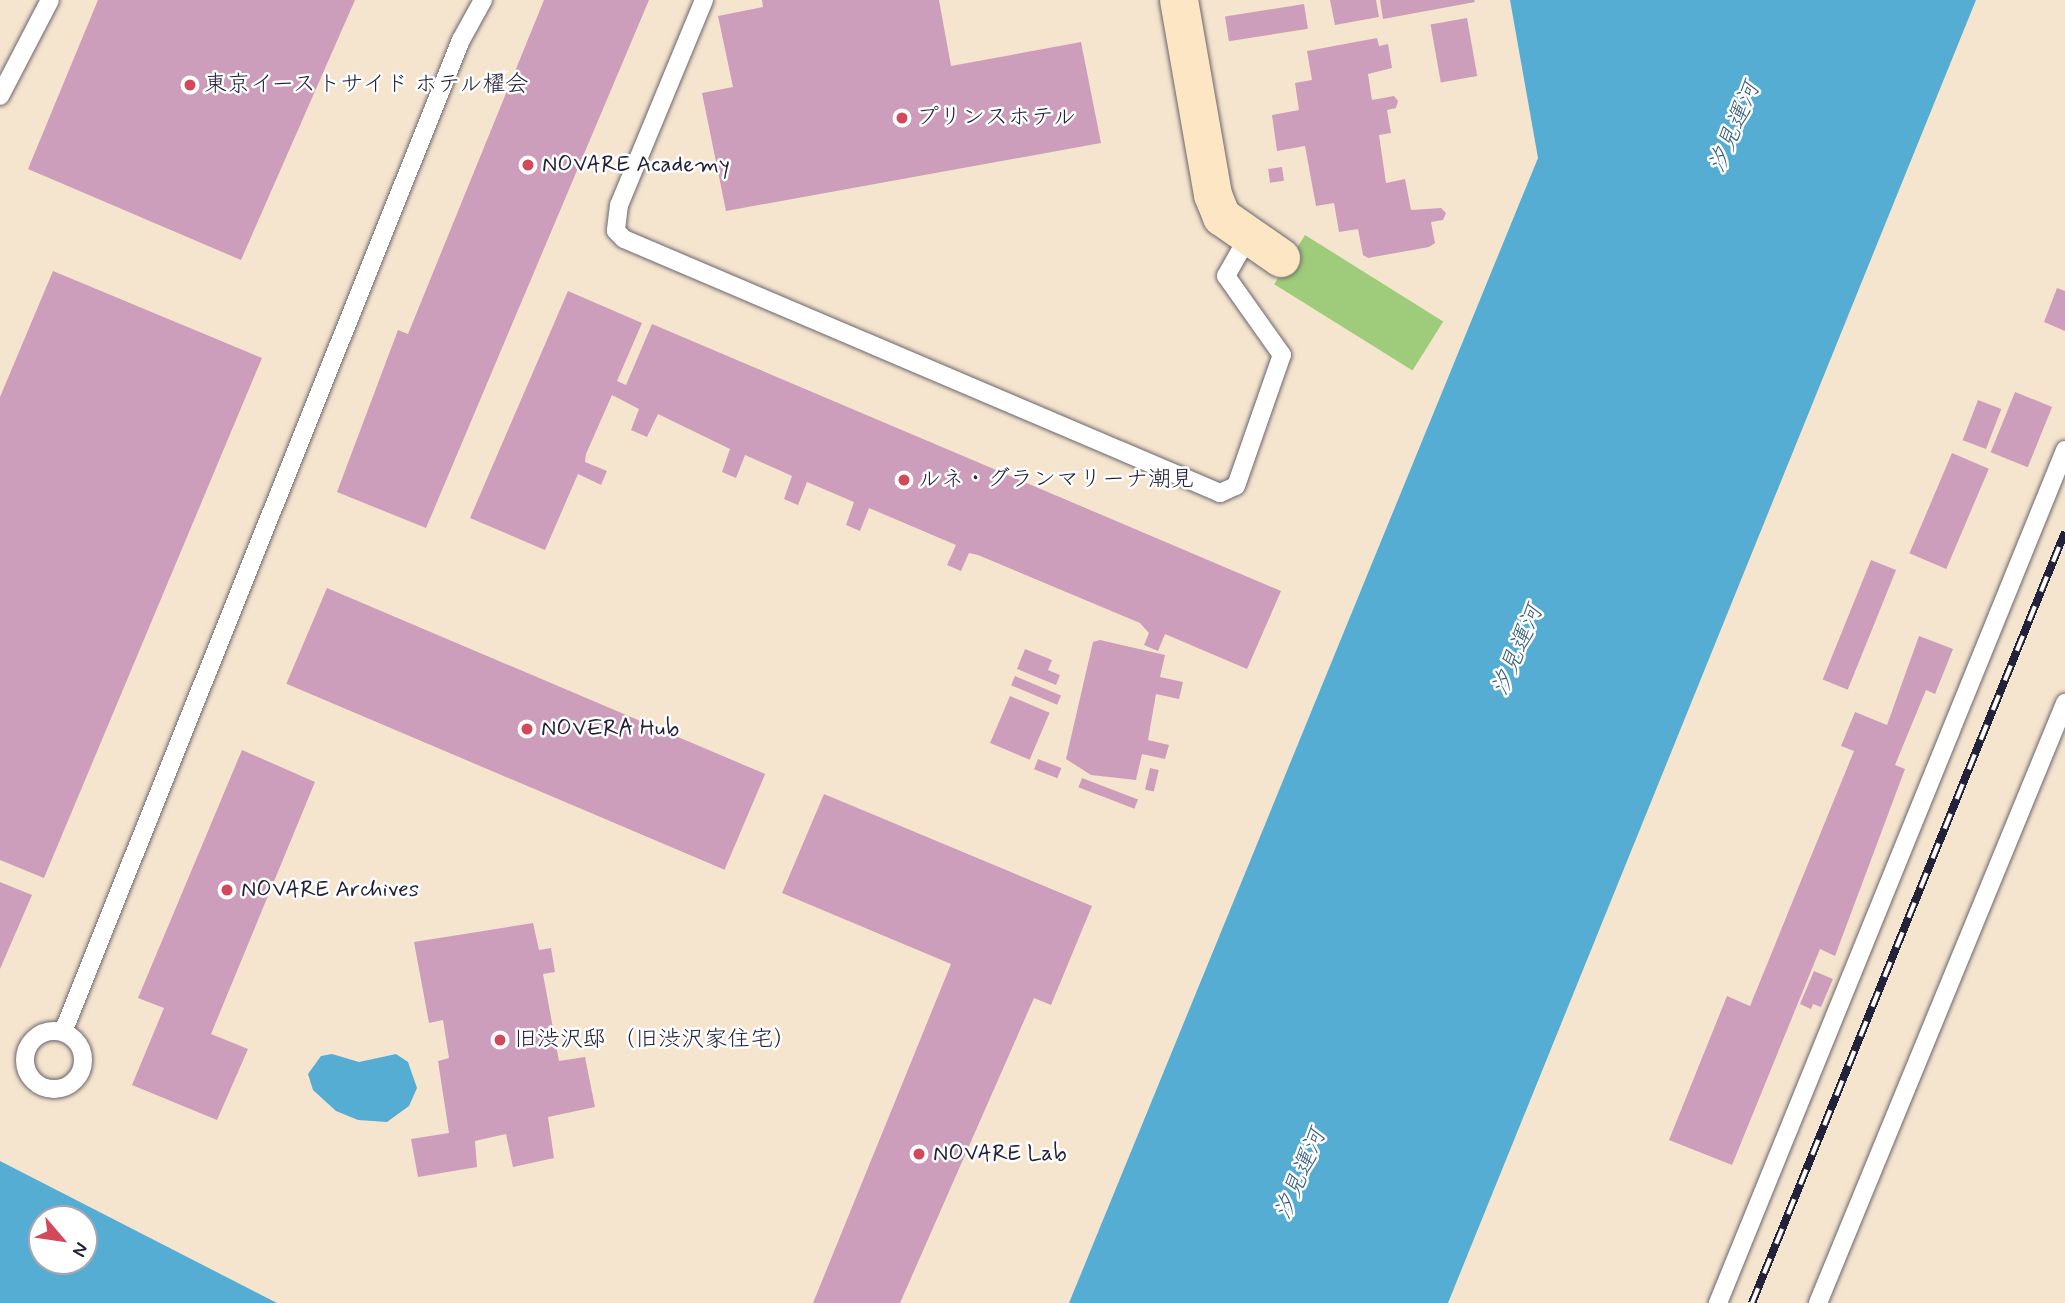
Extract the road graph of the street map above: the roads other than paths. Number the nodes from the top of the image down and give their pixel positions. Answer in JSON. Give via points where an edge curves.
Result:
{"nodes":[{"id":1,"x":50,"y":0,"type":"edge"},
{"id":2,"x":483,"y":0,"type":"edge"},
{"id":3,"x":704,"y":0,"type":"edge"},
{"id":4,"x":1179,"y":0,"type":"edge"},
{"id":5,"x":0,"y":96,"type":"edge"},
{"id":6,"x":1248,"y":237,"type":"junction"},
{"id":7,"x":1281,"y":258,"type":"dead end"},
{"id":8,"x":2065,"y":450,"type":"edge"},
{"id":9,"x":2065,"y":703,"type":"edge"},
{"id":10,"x":63,"y":1032,"type":"dead end"},
{"id":11,"x":1718,"y":1303,"type":"edge"},
{"id":12,"x":1818,"y":1303,"type":"edge"}],
"edges":[{"from":1,"to":5,"type":"lane"},
{"from":2,"to":10,"type":"lane","via":[[461,40]]},
{"from":3,"to":6,"type":"lane","via":[[619,205],[616,231],[624,239],[1220,494],[1236,486],[1282,355],[1226,276]]},
{"from":4,"to":6,"type":"street","via":[[1213,195],[1222,217]]},
{"from":6,"to":7,"type":"street"},
{"from":8,"to":11,"type":"lane"},
{"from":9,"to":12,"type":"lane"}]}
